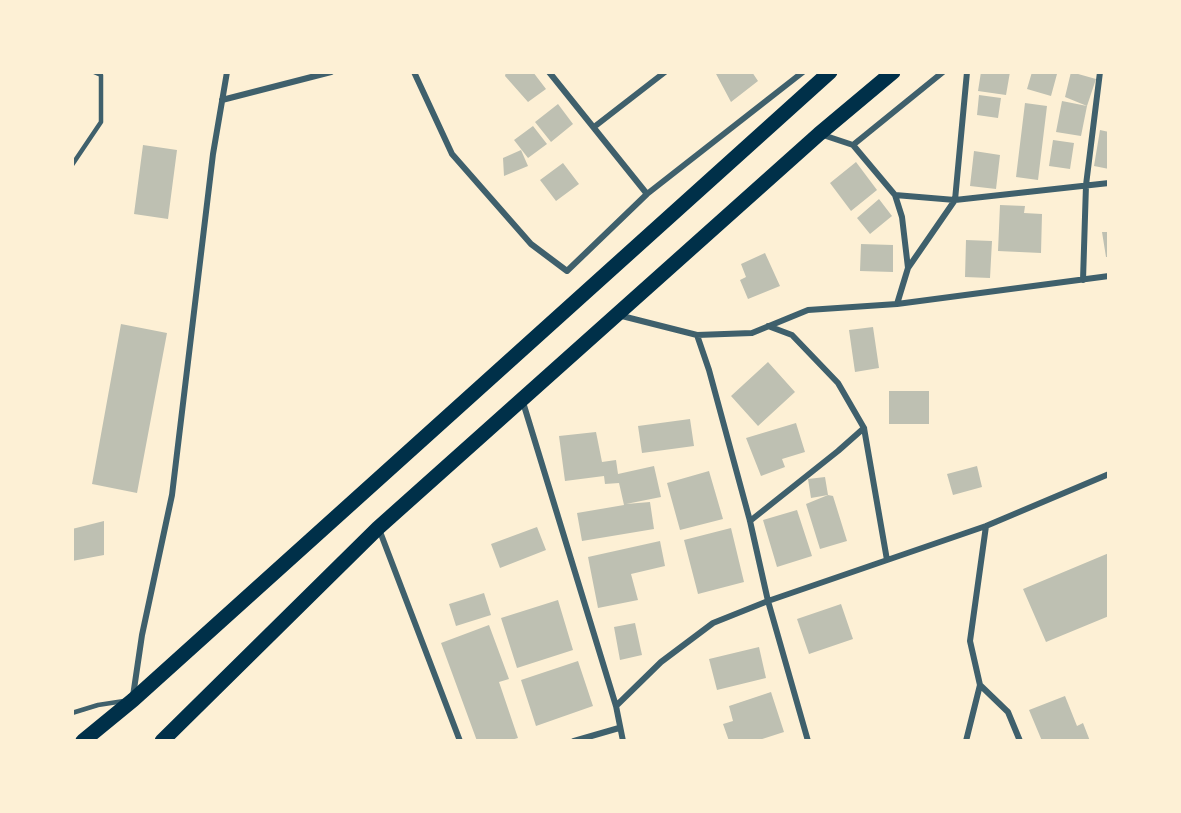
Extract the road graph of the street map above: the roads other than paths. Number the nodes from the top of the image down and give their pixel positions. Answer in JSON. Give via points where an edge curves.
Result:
{"nodes":[{"id":1,"x":94,"y":72,"type":"edge"},
{"id":2,"x":227,"y":72,"type":"edge"},
{"id":3,"x":331,"y":72,"type":"edge"},
{"id":4,"x":414,"y":72,"type":"edge"},
{"id":5,"x":549,"y":72,"type":"edge"},
{"id":6,"x":665,"y":72,"type":"edge"},
{"id":7,"x":803,"y":72,"type":"edge"},
{"id":8,"x":830,"y":72,"type":"edge"},
{"id":9,"x":893,"y":72,"type":"edge"},
{"id":10,"x":944,"y":72,"type":"edge"},
{"id":11,"x":967,"y":72,"type":"edge"},
{"id":12,"x":1100,"y":72,"type":"edge"},
{"id":13,"x":222,"y":100,"type":"junction"},
{"id":14,"x":594,"y":127,"type":"junction"},
{"id":15,"x":819,"y":134,"type":"junction"},
{"id":16,"x":853,"y":145,"type":"junction"},
{"id":17,"x":72,"y":165,"type":"edge"},
{"id":18,"x":1109,"y":183,"type":"edge"},
{"id":19,"x":1086,"y":186,"type":"junction"},
{"id":20,"x":647,"y":194,"type":"junction"},
{"id":21,"x":895,"y":195,"type":"junction"},
{"id":22,"x":955,"y":200,"type":"junction"},
{"id":23,"x":908,"y":268,"type":"junction"},
{"id":24,"x":1109,"y":276,"type":"edge"},
{"id":25,"x":1083,"y":280,"type":"junction"},
{"id":26,"x":897,"y":304,"type":"junction"},
{"id":27,"x":617,"y":315,"type":"junction"},
{"id":28,"x":768,"y":326,"type":"junction"},
{"id":29,"x":697,"y":335,"type":"junction"},
{"id":30,"x":522,"y":399,"type":"junction"},
{"id":31,"x":864,"y":428,"type":"junction"},
{"id":32,"x":1109,"y":474,"type":"edge"},
{"id":33,"x":750,"y":521,"type":"junction"},
{"id":34,"x":986,"y":525,"type":"junction"},
{"id":35,"x":378,"y":528,"type":"junction"},
{"id":36,"x":887,"y":560,"type":"junction"},
{"id":37,"x":768,"y":601,"type":"junction"},
{"id":38,"x":980,"y":685,"type":"junction"},
{"id":39,"x":133,"y":700,"type":"junction"},
{"id":40,"x":616,"y":706,"type":"junction"},
{"id":41,"x":72,"y":713,"type":"edge"},
{"id":42,"x":619,"y":728,"type":"junction"},
{"id":43,"x":83,"y":741,"type":"edge"},
{"id":44,"x":162,"y":741,"type":"edge"},
{"id":45,"x":460,"y":741,"type":"edge"},
{"id":46,"x":574,"y":741,"type":"edge"},
{"id":47,"x":623,"y":741,"type":"edge"},
{"id":48,"x":808,"y":741,"type":"edge"},
{"id":49,"x":966,"y":741,"type":"edge"},
{"id":50,"x":1020,"y":741,"type":"edge"}],
"edges":[{"from":1,"to":17,"type":"lane","via":[[101,75],[101,122]]},
{"from":2,"to":13,"type":"street"},
{"from":3,"to":13,"type":"street"},
{"from":4,"to":20,"type":"street","via":[[452,154],[531,244],[567,271]]},
{"from":5,"to":14,"type":"street"},
{"from":6,"to":14,"type":"street"},
{"from":7,"to":20,"type":"street"},
{"from":8,"to":39,"type":"highway"},
{"from":9,"to":15,"type":"highway"},
{"from":10,"to":16,"type":"street"},
{"from":11,"to":22,"type":"street"},
{"from":12,"to":19,"type":"street"},
{"from":13,"to":39,"type":"street","via":[[172,495],[142,635]]},
{"from":14,"to":20,"type":"street"},
{"from":15,"to":16,"type":"street"},
{"from":15,"to":27,"type":"highway"},
{"from":16,"to":21,"type":"street"},
{"from":18,"to":19,"type":"street"},
{"from":19,"to":22,"type":"street"},
{"from":19,"to":25,"type":"street"},
{"from":21,"to":22,"type":"street"},
{"from":21,"to":23,"type":"street","via":[[902,217]]},
{"from":22,"to":23,"type":"street"},
{"from":23,"to":26,"type":"street"},
{"from":24,"to":25,"type":"street"},
{"from":25,"to":26,"type":"street"},
{"from":26,"to":28,"type":"street","via":[[808,310]]},
{"from":27,"to":29,"type":"street"},
{"from":27,"to":30,"type":"highway"},
{"from":28,"to":29,"type":"street","via":[[752,333]]},
{"from":28,"to":31,"type":"street","via":[[792,336],[838,383]]},
{"from":29,"to":33,"type":"street"},
{"from":30,"to":35,"type":"highway"},
{"from":30,"to":40,"type":"street"},
{"from":31,"to":33,"type":"street"},
{"from":31,"to":36,"type":"street"},
{"from":32,"to":34,"type":"street"},
{"from":33,"to":37,"type":"street"},
{"from":34,"to":36,"type":"street"},
{"from":34,"to":38,"type":"street","via":[[970,641]]},
{"from":35,"to":44,"type":"highway"},
{"from":35,"to":45,"type":"street"},
{"from":36,"to":37,"type":"street"},
{"from":37,"to":40,"type":"street","via":[[713,623],[661,662]]},
{"from":37,"to":48,"type":"street"},
{"from":38,"to":49,"type":"street"},
{"from":38,"to":50,"type":"street","via":[[1008,712]]},
{"from":39,"to":41,"type":"lane"},
{"from":39,"to":43,"type":"highway"},
{"from":40,"to":42,"type":"street"},
{"from":42,"to":46,"type":"street"},
{"from":42,"to":47,"type":"street"}]}
